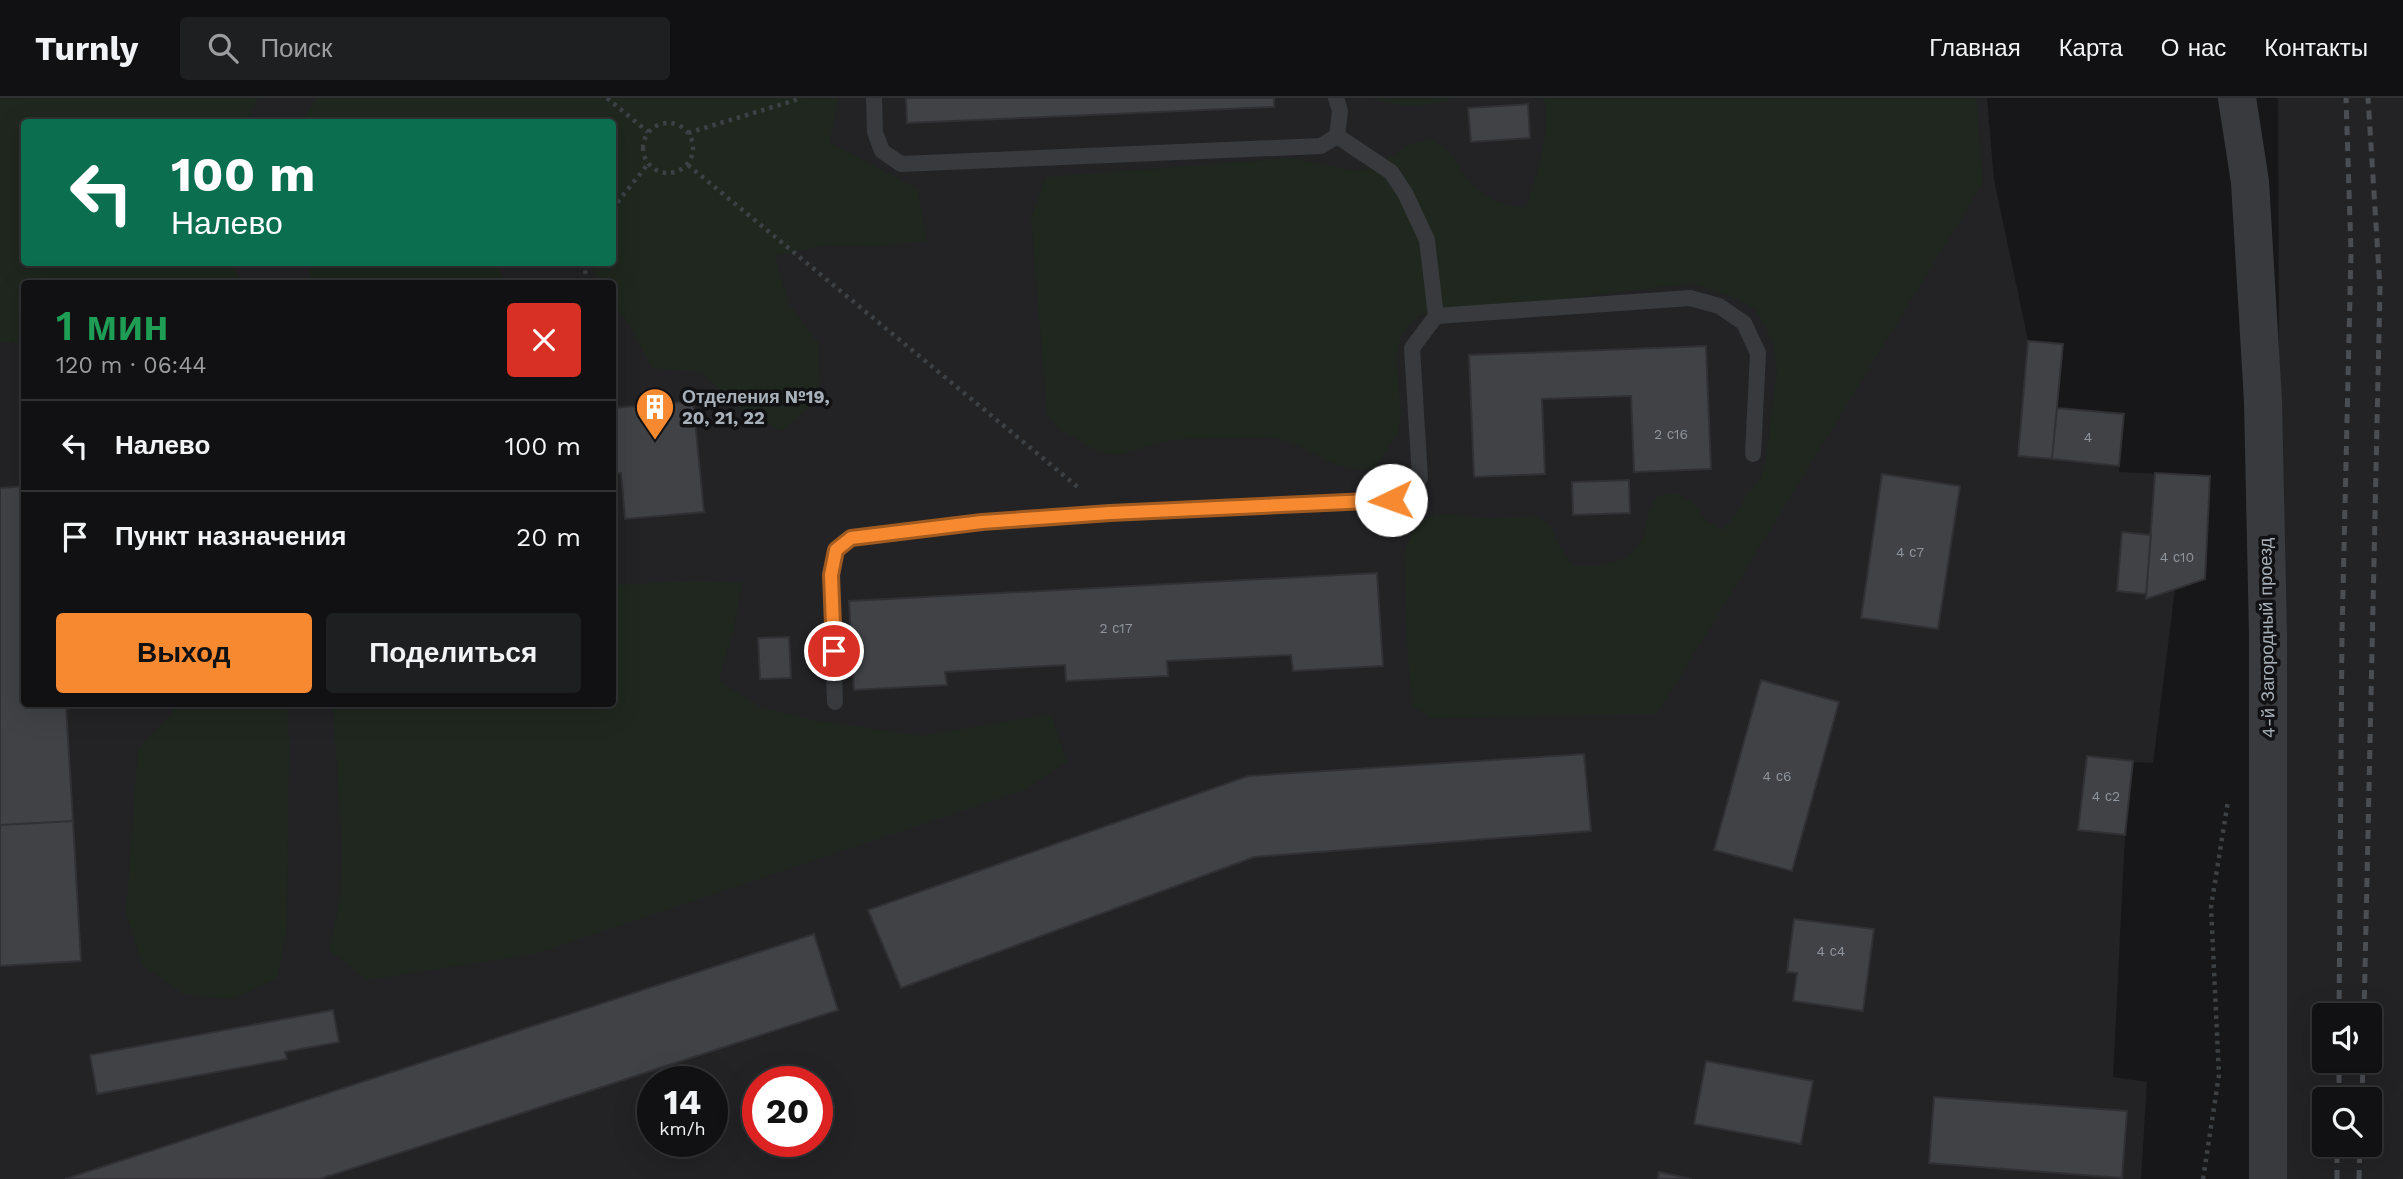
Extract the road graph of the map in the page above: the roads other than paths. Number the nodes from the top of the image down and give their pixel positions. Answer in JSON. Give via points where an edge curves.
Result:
{"nodes":[{"id":1,"x":874,"y":98,"type":"edge"},
{"id":2,"x":1336,"y":98,"type":"edge"},
{"id":3,"x":2237,"y":98,"type":"edge"},
{"id":4,"x":1337,"y":136,"type":"junction"},
{"id":5,"x":1436,"y":316,"type":"junction"},
{"id":6,"x":1753,"y":454,"type":"dead end"},
{"id":7,"x":835,"y":702,"type":"dead end"},
{"id":8,"x":2268,"y":1179,"type":"edge"}],
"edges":[{"from":1,"to":4,"type":"lane","via":[[875,132],[882,151],[901,164],[1321,146]]},
{"from":2,"to":4,"type":"lane","via":[[1340,111]]},
{"from":3,"to":8,"type":"street","name":"4-й Загородный проезд","via":[[2250,182],[2263,401]]},
{"from":4,"to":5,"type":"lane","via":[[1391,172],[1405,193],[1427,240]]},
{"from":5,"to":6,"type":"lane","via":[[1690,298],[1718,306],[1744,323],[1758,353]]},
{"from":5,"to":7,"type":"lane","via":[[1412,348],[1420,478],[1391,500],[982,522],[851,538],[836,550],[831,575]]}]}
